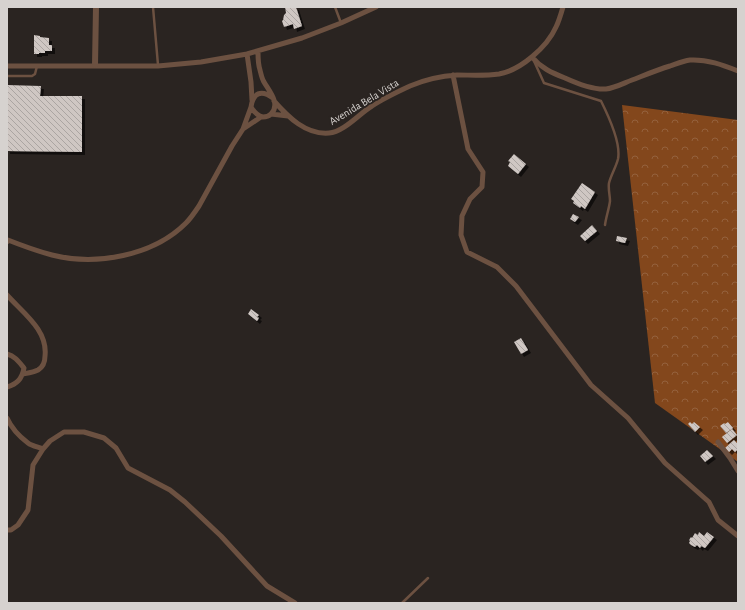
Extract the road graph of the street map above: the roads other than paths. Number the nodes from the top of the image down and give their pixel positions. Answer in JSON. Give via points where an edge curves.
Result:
{"nodes":[{"id":1,"x":96,"y":7,"type":"edge"},
{"id":2,"x":153,"y":7,"type":"edge"},
{"id":3,"x":335,"y":7,"type":"edge"},
{"id":4,"x":376,"y":7,"type":"edge"},
{"id":5,"x":563,"y":7,"type":"edge"},
{"id":6,"x":341,"y":23,"type":"junction"},
{"id":7,"x":258,"y":52,"type":"junction"},
{"id":8,"x":247,"y":54,"type":"junction"},
{"id":9,"x":532,"y":57,"type":"junction"},
{"id":10,"x":95,"y":65,"type":"junction"},
{"id":11,"x":7,"y":66,"type":"edge"},
{"id":12,"x":38,"y":66,"type":"junction"},
{"id":13,"x":158,"y":66,"type":"junction"},
{"id":14,"x":738,"y":71,"type":"edge"},
{"id":15,"x":453,"y":75,"type":"junction"},
{"id":16,"x":7,"y":76,"type":"edge"},
{"id":17,"x":274,"y":99,"type":"junction"},
{"id":18,"x":252,"y":100,"type":"junction"},
{"id":19,"x":251,"y":107,"type":"junction"},
{"id":20,"x":271,"y":114,"type":"junction"},
{"id":21,"x":288,"y":116,"type":"junction"},
{"id":22,"x":261,"y":117,"type":"junction"},
{"id":23,"x":243,"y":129,"type":"junction"},
{"id":24,"x":605,"y":225,"type":"dead end"},
{"id":25,"x":7,"y":240,"type":"edge"},
{"id":26,"x":7,"y":295,"type":"edge"},
{"id":27,"x":7,"y":354,"type":"edge"},
{"id":28,"x":23,"y":374,"type":"junction"},
{"id":29,"x":7,"y":387,"type":"edge"},
{"id":30,"x":7,"y":418,"type":"edge"},
{"id":31,"x":718,"y":442,"type":"dead end"},
{"id":32,"x":42,"y":449,"type":"junction"},
{"id":33,"x":738,"y":471,"type":"edge"},
{"id":34,"x":7,"y":530,"type":"edge"},
{"id":35,"x":738,"y":536,"type":"edge"},
{"id":36,"x":428,"y":578,"type":"dead end"},
{"id":37,"x":295,"y":603,"type":"edge"},
{"id":38,"x":402,"y":603,"type":"edge"}],
"edges":[{"from":1,"to":10,"type":"street"},
{"from":2,"to":13,"type":"lane"},
{"from":3,"to":6,"type":"lane"},
{"from":4,"to":6,"type":"street"},
{"from":5,"to":9,"type":"street","name":"Avenida Bela Vista","via":[[556,28]]},
{"from":6,"to":7,"type":"street"},
{"from":7,"to":8,"type":"street"},
{"from":7,"to":17,"type":"street","name":"Avenida Bela Vista","via":[[259,69]]},
{"from":8,"to":13,"type":"street"},
{"from":8,"to":18,"type":"street"},
{"from":9,"to":14,"type":"street","via":[[543,68],[573,82],[607,89],[691,60],[709,62]]},
{"from":9,"to":15,"type":"street","name":"Avenida Bela Vista","via":[[500,74]]},
{"from":9,"to":24,"type":"lane","via":[[544,83],[601,101],[605,109],[618,147],[618,159],[610,181],[610,201]]},
{"from":10,"to":12,"type":"street"},
{"from":10,"to":13,"type":"street"},
{"from":11,"to":12,"type":"street"},
{"from":12,"to":16,"type":"lane","via":[[32,76]]},
{"from":15,"to":21,"type":"street","name":"Avenida Bela Vista","via":[[426,80],[384,98],[332,133],[314,132]]},
{"from":15,"to":35,"type":"street","via":[[468,149],[484,172],[482,187],[470,199],[462,216],[461,235],[467,252],[497,267],[516,286],[591,385],[628,418],[665,463],[709,502],[718,520]]},
{"from":17,"to":18,"type":"street","via":[[260,93]]},
{"from":17,"to":20,"type":"street","via":[[275,108]]},
{"from":17,"to":21,"type":"street","name":"Avenida Bela Vista"},
{"from":18,"to":19,"type":"street"},
{"from":19,"to":22,"type":"street","via":[[255,114]]},
{"from":19,"to":23,"type":"street"},
{"from":20,"to":21,"type":"street","name":"Avenida Bela Vista"},
{"from":20,"to":22,"type":"street","name":"Avenida Bela Vista"},
{"from":22,"to":23,"type":"street","name":"Avenida Bela Vista"},
{"from":23,"to":25,"type":"street","via":[[194,214],[179,229],[154,245],[120,256],[78,259],[53,255]]},
{"from":26,"to":28,"type":"street","via":[[37,327],[45,342],[45,359],[42,366],[38,370]]},
{"from":27,"to":28,"type":"street","via":[[24,368]]},
{"from":28,"to":29,"type":"street","via":[[18,382]]},
{"from":30,"to":32,"type":"street","via":[[17,433],[29,444]]},
{"from":31,"to":33,"type":"street"},
{"from":32,"to":34,"type":"street","via":[[33,465],[28,510],[18,525]]},
{"from":32,"to":37,"type":"street","via":[[64,432],[84,432],[104,438],[116,448],[128,468],[170,490],[185,502],[268,586]]},
{"from":36,"to":38,"type":"lane"}]}
